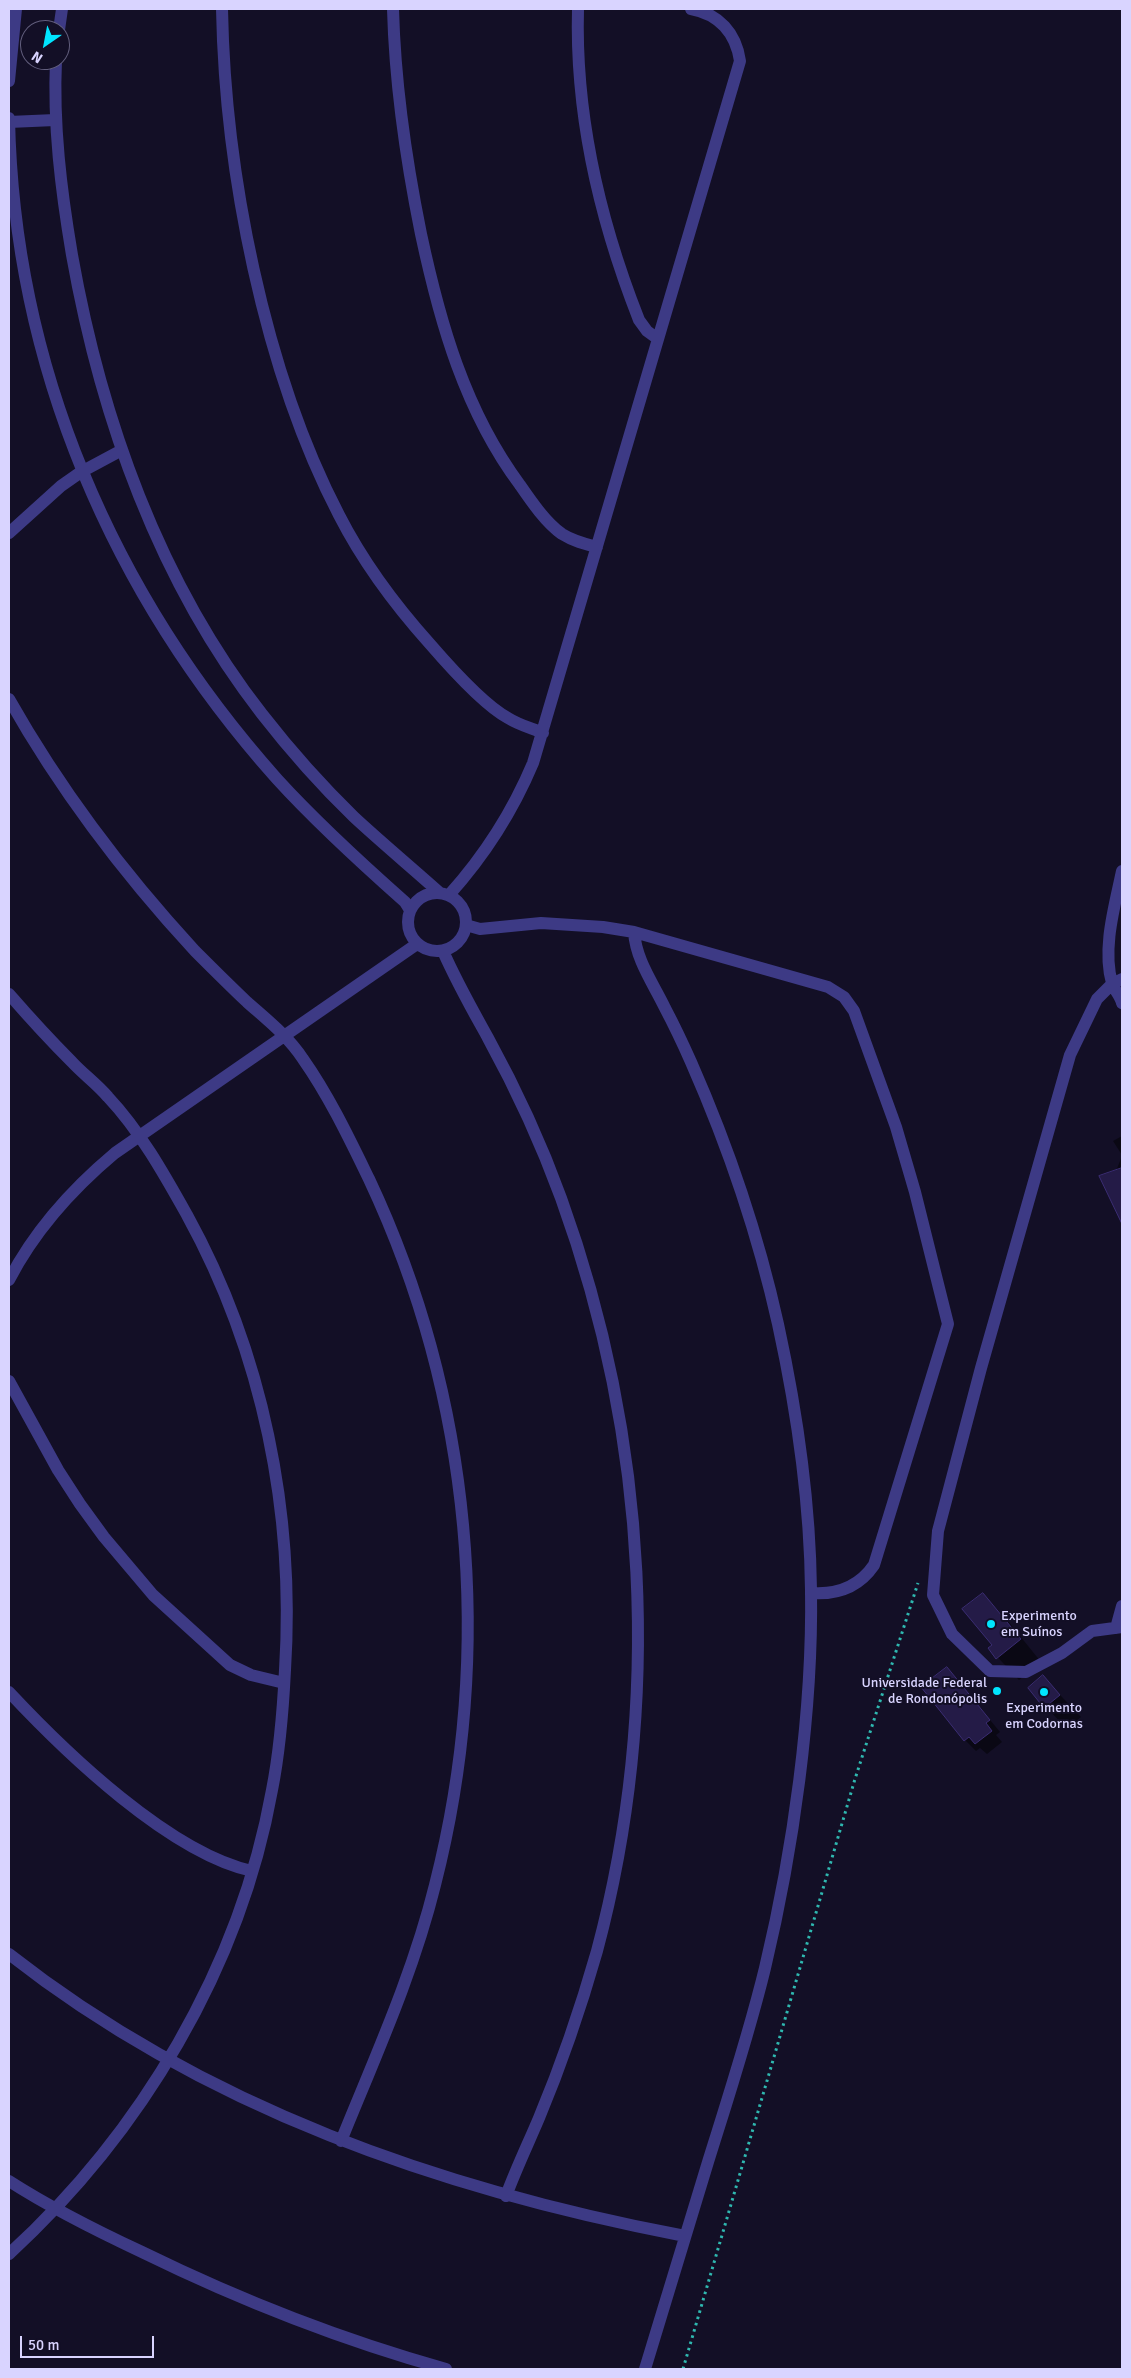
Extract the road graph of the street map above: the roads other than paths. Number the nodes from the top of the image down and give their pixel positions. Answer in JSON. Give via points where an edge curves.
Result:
{"nodes":[{"id":1,"x":16,"y":9,"type":"edge"},
{"id":2,"x":222,"y":9,"type":"edge"},
{"id":3,"x":393,"y":9,"type":"edge"},
{"id":4,"x":578,"y":9,"type":"edge"},
{"id":5,"x":691,"y":9,"type":"edge"},
{"id":6,"x":56,"y":70,"type":"edge"},
{"id":7,"x":9,"y":81,"type":"edge"},
{"id":8,"x":9,"y":118,"type":"edge"},
{"id":9,"x":56,"y":120,"type":"junction"},
{"id":10,"x":9,"y":122,"type":"edge"},
{"id":11,"x":658,"y":339,"type":"junction"},
{"id":12,"x":122,"y":450,"type":"junction"},
{"id":13,"x":81,"y":472,"type":"junction"},
{"id":14,"x":9,"y":533,"type":"edge"},
{"id":15,"x":597,"y":547,"type":"junction"},
{"id":16,"x":9,"y":700,"type":"edge"},
{"id":17,"x":543,"y":733,"type":"junction"},
{"id":18,"x":1122,"y":871,"type":"edge"},
{"id":19,"x":444,"y":894,"type":"junction"},
{"id":20,"x":410,"y":910,"type":"junction"},
{"id":21,"x":1117,"y":919,"type":"edge"},
{"id":22,"x":466,"y":926,"type":"junction"},
{"id":23,"x":634,"y":932,"type":"junction"},
{"id":24,"x":417,"y":944,"type":"junction"},
{"id":25,"x":443,"y":951,"type":"junction"},
{"id":26,"x":1120,"y":991,"type":"edge"},
{"id":27,"x":9,"y":994,"type":"edge"},
{"id":28,"x":284,"y":1036,"type":"junction"},
{"id":29,"x":139,"y":1136,"type":"junction"},
{"id":30,"x":9,"y":1280,"type":"edge"},
{"id":31,"x":9,"y":1381,"type":"edge"},
{"id":32,"x":811,"y":1593,"type":"junction"},
{"id":33,"x":1122,"y":1606,"type":"edge"},
{"id":34,"x":1119,"y":1627,"type":"edge"},
{"id":35,"x":284,"y":1683,"type":"junction"},
{"id":36,"x":9,"y":1692,"type":"edge"},
{"id":37,"x":252,"y":1871,"type":"junction"},
{"id":38,"x":9,"y":1954,"type":"edge"},
{"id":39,"x":168,"y":2059,"type":"junction"},
{"id":40,"x":340,"y":2141,"type":"junction"},
{"id":41,"x":9,"y":2181,"type":"edge"},
{"id":42,"x":506,"y":2196,"type":"junction"},
{"id":43,"x":56,"y":2208,"type":"junction"},
{"id":44,"x":685,"y":2236,"type":"junction"},
{"id":45,"x":9,"y":2254,"type":"edge"},
{"id":46,"x":446,"y":2369,"type":"edge"},
{"id":47,"x":646,"y":2369,"type":"edge"}],
"edges":[{"from":1,"to":7,"type":"street"},
{"from":2,"to":17,"type":"street","via":[[232,142],[253,263],[285,382],[321,480],[362,554],[419,632],[473,689],[507,718]]},
{"from":3,"to":15,"type":"street","via":[[398,88],[415,205],[432,282],[460,377],[490,440],[525,492],[560,532]]},
{"from":4,"to":11,"type":"street","via":[[582,105],[597,192],[640,320]]},
{"from":5,"to":11,"type":"street","via":[[710,15],[728,30],[740,61]]},
{"from":6,"to":9,"type":"street"},
{"from":8,"to":10,"type":"street"},
{"from":9,"to":10,"type":"street"},
{"from":9,"to":12,"type":"street","via":[[60,176],[78,287],[105,397]]},
{"from":10,"to":13,"type":"street","via":[[17,224],[26,283],[48,375]]},
{"from":11,"to":15,"type":"street"},
{"from":12,"to":13,"type":"street"},
{"from":12,"to":19,"type":"street","via":[[182,588],[233,674],[260,712],[320,783],[353,816]]},
{"from":13,"to":14,"type":"street"},
{"from":13,"to":20,"type":"street","via":[[137,585],[206,690],[277,779],[316,821]]},
{"from":15,"to":17,"type":"street"},
{"from":16,"to":28,"type":"street","via":[[55,776],[124,869],[200,956]]},
{"from":17,"to":19,"type":"street","via":[[533,763],[506,820],[489,847]]},
{"from":18,"to":21,"type":"street"},
{"from":19,"to":20,"type":"street","via":[[422,896]]},
{"from":19,"to":22,"type":"street","via":[[462,908]]},
{"from":20,"to":24,"type":"street","via":[[408,928]]},
{"from":21,"to":26,"type":"street","via":[[1109,961]]},
{"from":22,"to":23,"type":"street","via":[[480,929],[541,923],[572,924]]},
{"from":22,"to":25,"type":"street","via":[[458,942]]},
{"from":23,"to":32,"type":"street","via":[[639,957],[712,1111],[765,1271],[789,1377],[797,1430]]},
{"from":23,"to":32,"type":"street","via":[[828,987],[844,997],[854,1011],[876,1068],[915,1192],[948,1324],[874,1565],[862,1579],[845,1590]]},
{"from":24,"to":25,"type":"street","via":[[433,951]]},
{"from":24,"to":28,"type":"street"},
{"from":25,"to":42,"type":"street","via":[[535,1134],[582,1263],[608,1358],[621,1425],[638,1600],[630,1776],[610,1893],[594,1960],[561,2063]]},
{"from":26,"to":34,"type":"street","via":[[1097,999],[1070,1055],[938,1531],[933,1595],[952,1634],[990,1671],[1026,1672],[1062,1653],[1092,1631]]},
{"from":27,"to":29,"type":"street","via":[[72,1063],[109,1097]]},
{"from":28,"to":29,"type":"street"},
{"from":28,"to":40,"type":"street","via":[[302,1057],[356,1151],[400,1250],[418,1301],[450,1432],[467,1566],[468,1629],[463,1728],[447,1834],[430,1904],[403,1988]]},
{"from":29,"to":30,"type":"street","via":[[70,1194],[31,1242]]},
{"from":29,"to":35,"type":"street","via":[[210,1260],[258,1394],[270,1440],[284,1534],[288,1609]]},
{"from":31,"to":35,"type":"street","via":[[80,1504],[153,1595],[230,1665],[251,1675]]},
{"from":32,"to":44,"type":"street","via":[[810,1650],[800,1764],[780,1899],[748,2033]]},
{"from":33,"to":34,"type":"street"},
{"from":35,"to":37,"type":"street","via":[[275,1776]]},
{"from":36,"to":37,"type":"street","via":[[66,1749],[136,1807],[208,1856]]},
{"from":37,"to":39,"type":"street","via":[[214,1971]]},
{"from":38,"to":39,"type":"street","via":[[76,2002]]},
{"from":39,"to":40,"type":"street"},
{"from":39,"to":43,"type":"street","via":[[128,2123]]},
{"from":40,"to":42,"type":"street"},
{"from":41,"to":43,"type":"street"},
{"from":42,"to":44,"type":"street"},
{"from":43,"to":45,"type":"street"},
{"from":43,"to":46,"type":"street","via":[[183,2272],[248,2300],[370,2346]]},
{"from":44,"to":47,"type":"street"}]}
